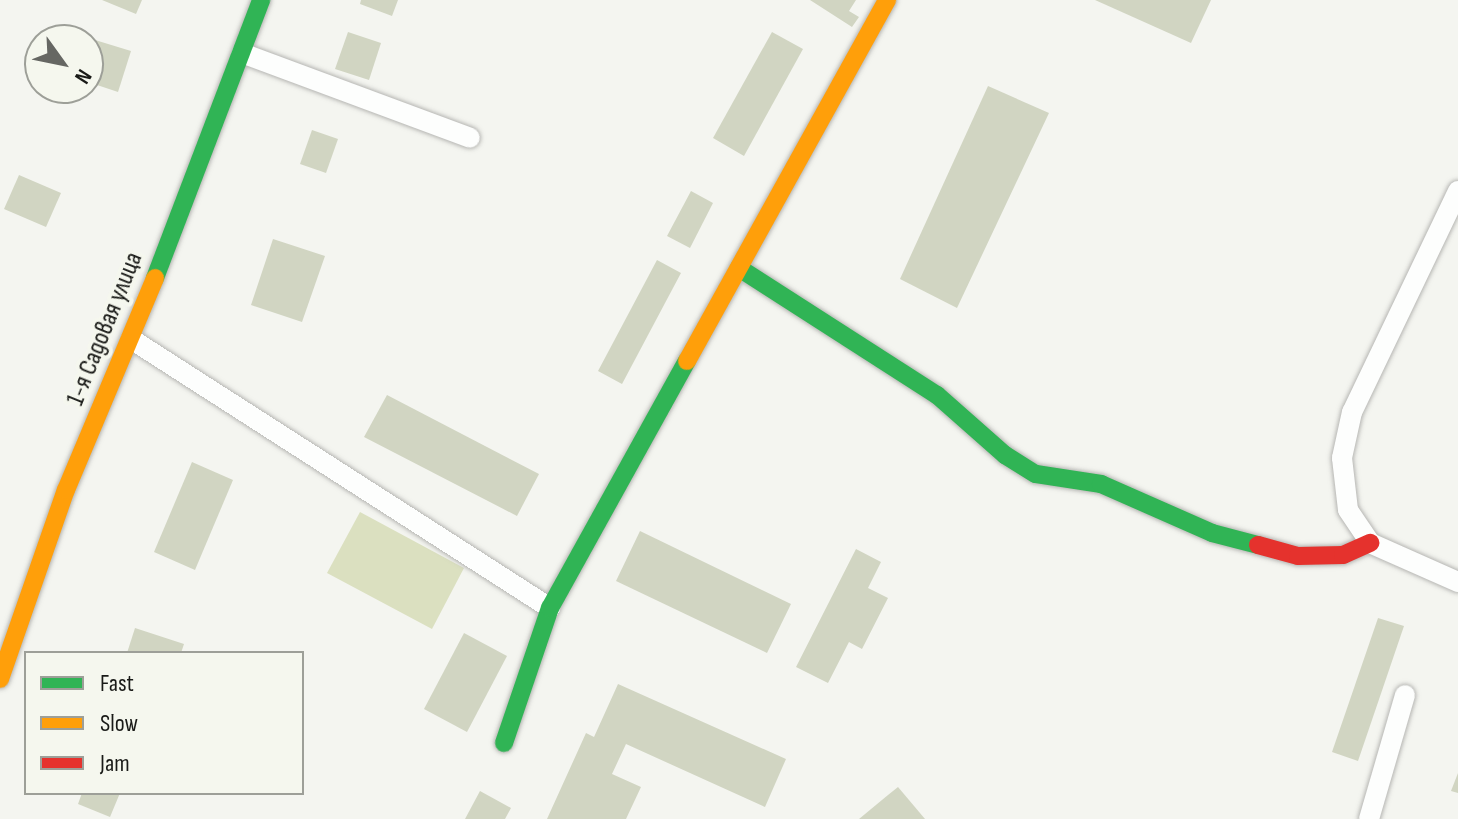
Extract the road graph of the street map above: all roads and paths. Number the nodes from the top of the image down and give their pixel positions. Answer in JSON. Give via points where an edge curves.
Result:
{"nodes":[{"id":1,"x":261,"y":0,"type":"edge"},
{"id":2,"x":887,"y":0,"type":"edge"},
{"id":3,"x":242,"y":53,"type":"junction"},
{"id":4,"x":470,"y":138,"type":"dead end"},
{"id":5,"x":1458,"y":191,"type":"edge"},
{"id":6,"x":739,"y":268,"type":"junction"},
{"id":7,"x":131,"y":339,"type":"junction"},
{"id":8,"x":1370,"y":543,"type":"junction"},
{"id":9,"x":1458,"y":582,"type":"edge"},
{"id":10,"x":550,"y":608,"type":"junction"},
{"id":11,"x":0,"y":679,"type":"edge"},
{"id":12,"x":1405,"y":695,"type":"dead end"},
{"id":13,"x":504,"y":743,"type":"dead end"},
{"id":14,"x":1369,"y":819,"type":"edge"}],
"edges":[{"from":1,"to":3,"type":"street","name":"1-я Садовая улица"},
{"from":2,"to":6,"type":"street"},
{"from":3,"to":4,"type":"street"},
{"from":3,"to":7,"type":"street","name":"1-я Садовая улица"},
{"from":5,"to":8,"type":"street","via":[[1352,412],[1342,458],[1348,510]]},
{"from":6,"to":8,"type":"street","via":[[937,395],[1005,455],[1036,474],[1101,484],[1212,533],[1298,556],[1343,555]]},
{"from":6,"to":10,"type":"street"},
{"from":7,"to":10,"type":"street"},
{"from":7,"to":11,"type":"street","name":"1-я Садовая улица","via":[[66,490]]},
{"from":8,"to":9,"type":"street"},
{"from":10,"to":13,"type":"street"},
{"from":12,"to":14,"type":"street"}]}
